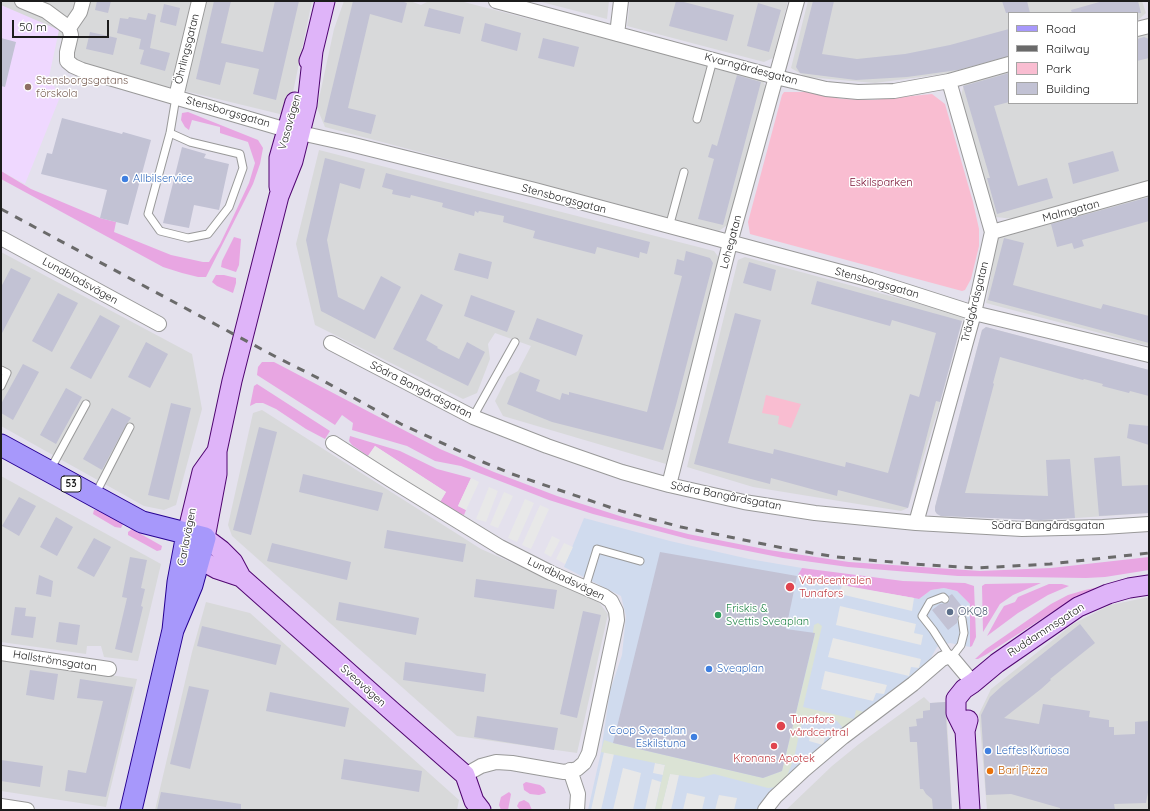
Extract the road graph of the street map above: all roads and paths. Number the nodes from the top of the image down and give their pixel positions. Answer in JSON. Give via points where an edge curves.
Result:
{"nodes":[{"id":1,"x":22,"y":1,"type":"edge"},
{"id":2,"x":83,"y":1,"type":"edge"},
{"id":3,"x":199,"y":1,"type":"edge"},
{"id":4,"x":324,"y":1,"type":"edge"},
{"id":5,"x":496,"y":1,"type":"edge"},
{"id":6,"x":621,"y":1,"type":"edge"},
{"id":7,"x":797,"y":1,"type":"edge"},
{"id":8,"x":1149,"y":26,"type":"edge"},
{"id":9,"x":69,"y":28,"type":"junction"},
{"id":10,"x":1138,"y":29,"type":"edge"},
{"id":11,"x":617,"y":34,"type":"junction"},
{"id":12,"x":713,"y":60,"type":"junction"},
{"id":13,"x":1008,"y":64,"type":"edge"},
{"id":14,"x":776,"y":77,"type":"junction"},
{"id":15,"x":949,"y":81,"type":"junction"},
{"id":16,"x":176,"y":97,"type":"junction"},
{"id":17,"x":697,"y":119,"type":"dead end"},
{"id":18,"x":294,"y":131,"type":"junction"},
{"id":19,"x":170,"y":133,"type":"junction"},
{"id":20,"x":684,"y":172,"type":"dead end"},
{"id":21,"x":1149,"y":188,"type":"edge"},
{"id":22,"x":669,"y":227,"type":"junction"},
{"id":23,"x":992,"y":232,"type":"junction"},
{"id":24,"x":1,"y":238,"type":"edge"},
{"id":25,"x":730,"y":243,"type":"junction"},
{"id":26,"x":974,"y":313,"type":"junction"},
{"id":27,"x":159,"y":324,"type":"dead end"},
{"id":28,"x":246,"y":325,"type":"joint"},
{"id":29,"x":516,"y":342,"type":"dead end"},
{"id":30,"x":331,"y":343,"type":"dead end"},
{"id":31,"x":1149,"y":355,"type":"edge"},
{"id":32,"x":1,"y":370,"type":"edge"},
{"id":33,"x":1,"y":386,"type":"edge"},
{"id":34,"x":86,"y":404,"type":"dead end"},
{"id":35,"x":473,"y":417,"type":"junction"},
{"id":36,"x":130,"y":427,"type":"dead end"},
{"id":37,"x":333,"y":443,"type":"dead end"},
{"id":38,"x":1,"y":445,"type":"edge"},
{"id":39,"x":49,"y":472,"type":"junction"},
{"id":40,"x":669,"y":485,"type":"junction"},
{"id":41,"x":94,"y":497,"type":"junction"},
{"id":42,"x":916,"y":523,"type":"junction"},
{"id":43,"x":1149,"y":524,"type":"edge"},
{"id":44,"x":194,"y":546,"type":"junction"},
{"id":45,"x":640,"y":561,"type":"dead end"},
{"id":46,"x":1149,"y":585,"type":"edge"},
{"id":47,"x":585,"y":588,"type":"junction"},
{"id":48,"x":945,"y":599,"type":"dead end"},
{"id":49,"x":962,"y":619,"type":"dead end"},
{"id":50,"x":1,"y":652,"type":"edge"},
{"id":51,"x":109,"y":669,"type":"dead end"},
{"id":52,"x":973,"y":683,"type":"junction"},
{"id":53,"x":570,"y":770,"type":"junction"},
{"id":54,"x":465,"y":775,"type":"junction"},
{"id":55,"x":1,"y":806,"type":"edge"},
{"id":56,"x":476,"y":807,"type":"edge"},
{"id":57,"x":27,"y":810,"type":"edge"},
{"id":58,"x":131,"y":810,"type":"edge"},
{"id":59,"x":576,"y":810,"type":"edge"},
{"id":60,"x":765,"y":810,"type":"edge"},
{"id":61,"x":970,"y":810,"type":"edge"}],
"edges":[{"from":1,"to":9,"type":"street","via":[[46,11]]},
{"from":2,"to":9,"type":"street","via":[[80,12]]},
{"from":3,"to":16,"type":"street","name":"Öhrlingsgatan"},
{"from":4,"to":18,"type":"street","name":"Vasavägen","via":[[313,50],[307,105]]},
{"from":5,"to":11,"type":"street","name":"Kvarngärdesgatan"},
{"from":6,"to":11,"type":"street"},
{"from":7,"to":14,"type":"street","name":"Lohegatan"},
{"from":8,"to":10,"type":"street"},
{"from":9,"to":16,"type":"street","name":"Stensborgsgatan","via":[[71,35],[67,61],[73,66]]},
{"from":11,"to":12,"type":"street","name":"Kvarngärdesgatan"},
{"from":12,"to":14,"type":"street","name":"Kvarngärdesgatan"},
{"from":12,"to":17,"type":"lane"},
{"from":13,"to":15,"type":"street","name":"Kvarngärdesgatan"},
{"from":14,"to":15,"type":"street","name":"Kvarngärdesgatan","via":[[826,89],[858,92],[894,91]]},
{"from":14,"to":25,"type":"street","name":"Lohegatan"},
{"from":15,"to":23,"type":"street","name":"Trädgårdsgatan"},
{"from":16,"to":18,"type":"street","name":"Stensborgsgatan"},
{"from":16,"to":19,"type":"lane"},
{"from":18,"to":22,"type":"street","name":"Stensborgsgatan","via":[[527,188]]},
{"from":18,"to":28,"type":"street","name":"Vasavägen","via":[[293,161],[279,196]]},
{"from":19,"to":19,"type":"lane","via":[[190,142],[240,154],[243,168],[232,200],[208,234],[188,238],[160,231],[148,214]]},
{"from":20,"to":22,"type":"lane"},
{"from":21,"to":23,"type":"street","name":"Malmgatan"},
{"from":22,"to":25,"type":"street","name":"Stensborgsgatan"},
{"from":23,"to":26,"type":"street","name":"Trädgårdsgatan"},
{"from":24,"to":27,"type":"street","name":"Lundbladsvägen"},
{"from":25,"to":26,"type":"street","name":"Stensborgsgatan","via":[[871,280]]},
{"from":25,"to":40,"type":"street","name":"Lohegatan"},
{"from":26,"to":31,"type":"street","name":"Stensborgsgatan"},
{"from":26,"to":42,"type":"street","name":"Trädgårdsgatan"},
{"from":28,"to":44,"type":"street","name":"Carlavägen","via":[[217,451],[217,474]]},
{"from":29,"to":35,"type":"lane"},
{"from":30,"to":35,"type":"street","name":"Södra Bangårdsgatan"},
{"from":32,"to":33,"type":"lane","via":[[7,373]]},
{"from":34,"to":39,"type":"lane"},
{"from":35,"to":40,"type":"street","name":"Södra Bangårdsgatan","via":[[547,446]]},
{"from":36,"to":41,"type":"lane"},
{"from":37,"to":47,"type":"street","name":"Lundbladsvägen","via":[[500,547]]},
{"from":38,"to":39,"type":"main road","name":"Sveavägen","number":"53"},
{"from":39,"to":41,"type":"main road","name":"Sveavägen","number":"53"},
{"from":40,"to":42,"type":"street","name":"Södra Bangårdsgatan","via":[[744,502],[815,513]]},
{"from":41,"to":44,"type":"main road","name":"Sveavägen","number":"53"},
{"from":42,"to":43,"type":"street","name":"Södra Bangårdsgatan","via":[[1022,529]]},
{"from":44,"to":54,"type":"street","name":"Sveavägen","via":[[217,569],[242,577]]},
{"from":44,"to":58,"type":"main road","name":"Carlavägen","via":[[178,582],[173,630]]},
{"from":45,"to":47,"type":"lane","via":[[597,549]]},
{"from":46,"to":52,"type":"street","name":"Ruddammsgatan","via":[[1108,594],[1078,607],[997,663]]},
{"from":47,"to":53,"type":"street","name":"Lundbladsvägen","via":[[611,601],[616,610],[617,620],[589,754],[577,769]]},
{"from":48,"to":49,"type":"lane","via":[[943,597],[930,602],[922,616],[951,658],[961,645],[964,633]]},
{"from":50,"to":51,"type":"street","name":"Hallströmsgatan"},
{"from":52,"to":60,"type":"street","via":[[952,658],[942,659],[810,765],[775,797]]},
{"from":52,"to":61,"type":"street","via":[[965,731]]},
{"from":53,"to":54,"type":"street","via":[[564,772],[496,762],[481,766]]},
{"from":53,"to":59,"type":"street","via":[[578,794]]},
{"from":54,"to":56,"type":"street","name":"Sveavägen"},
{"from":55,"to":57,"type":"street"}]}
